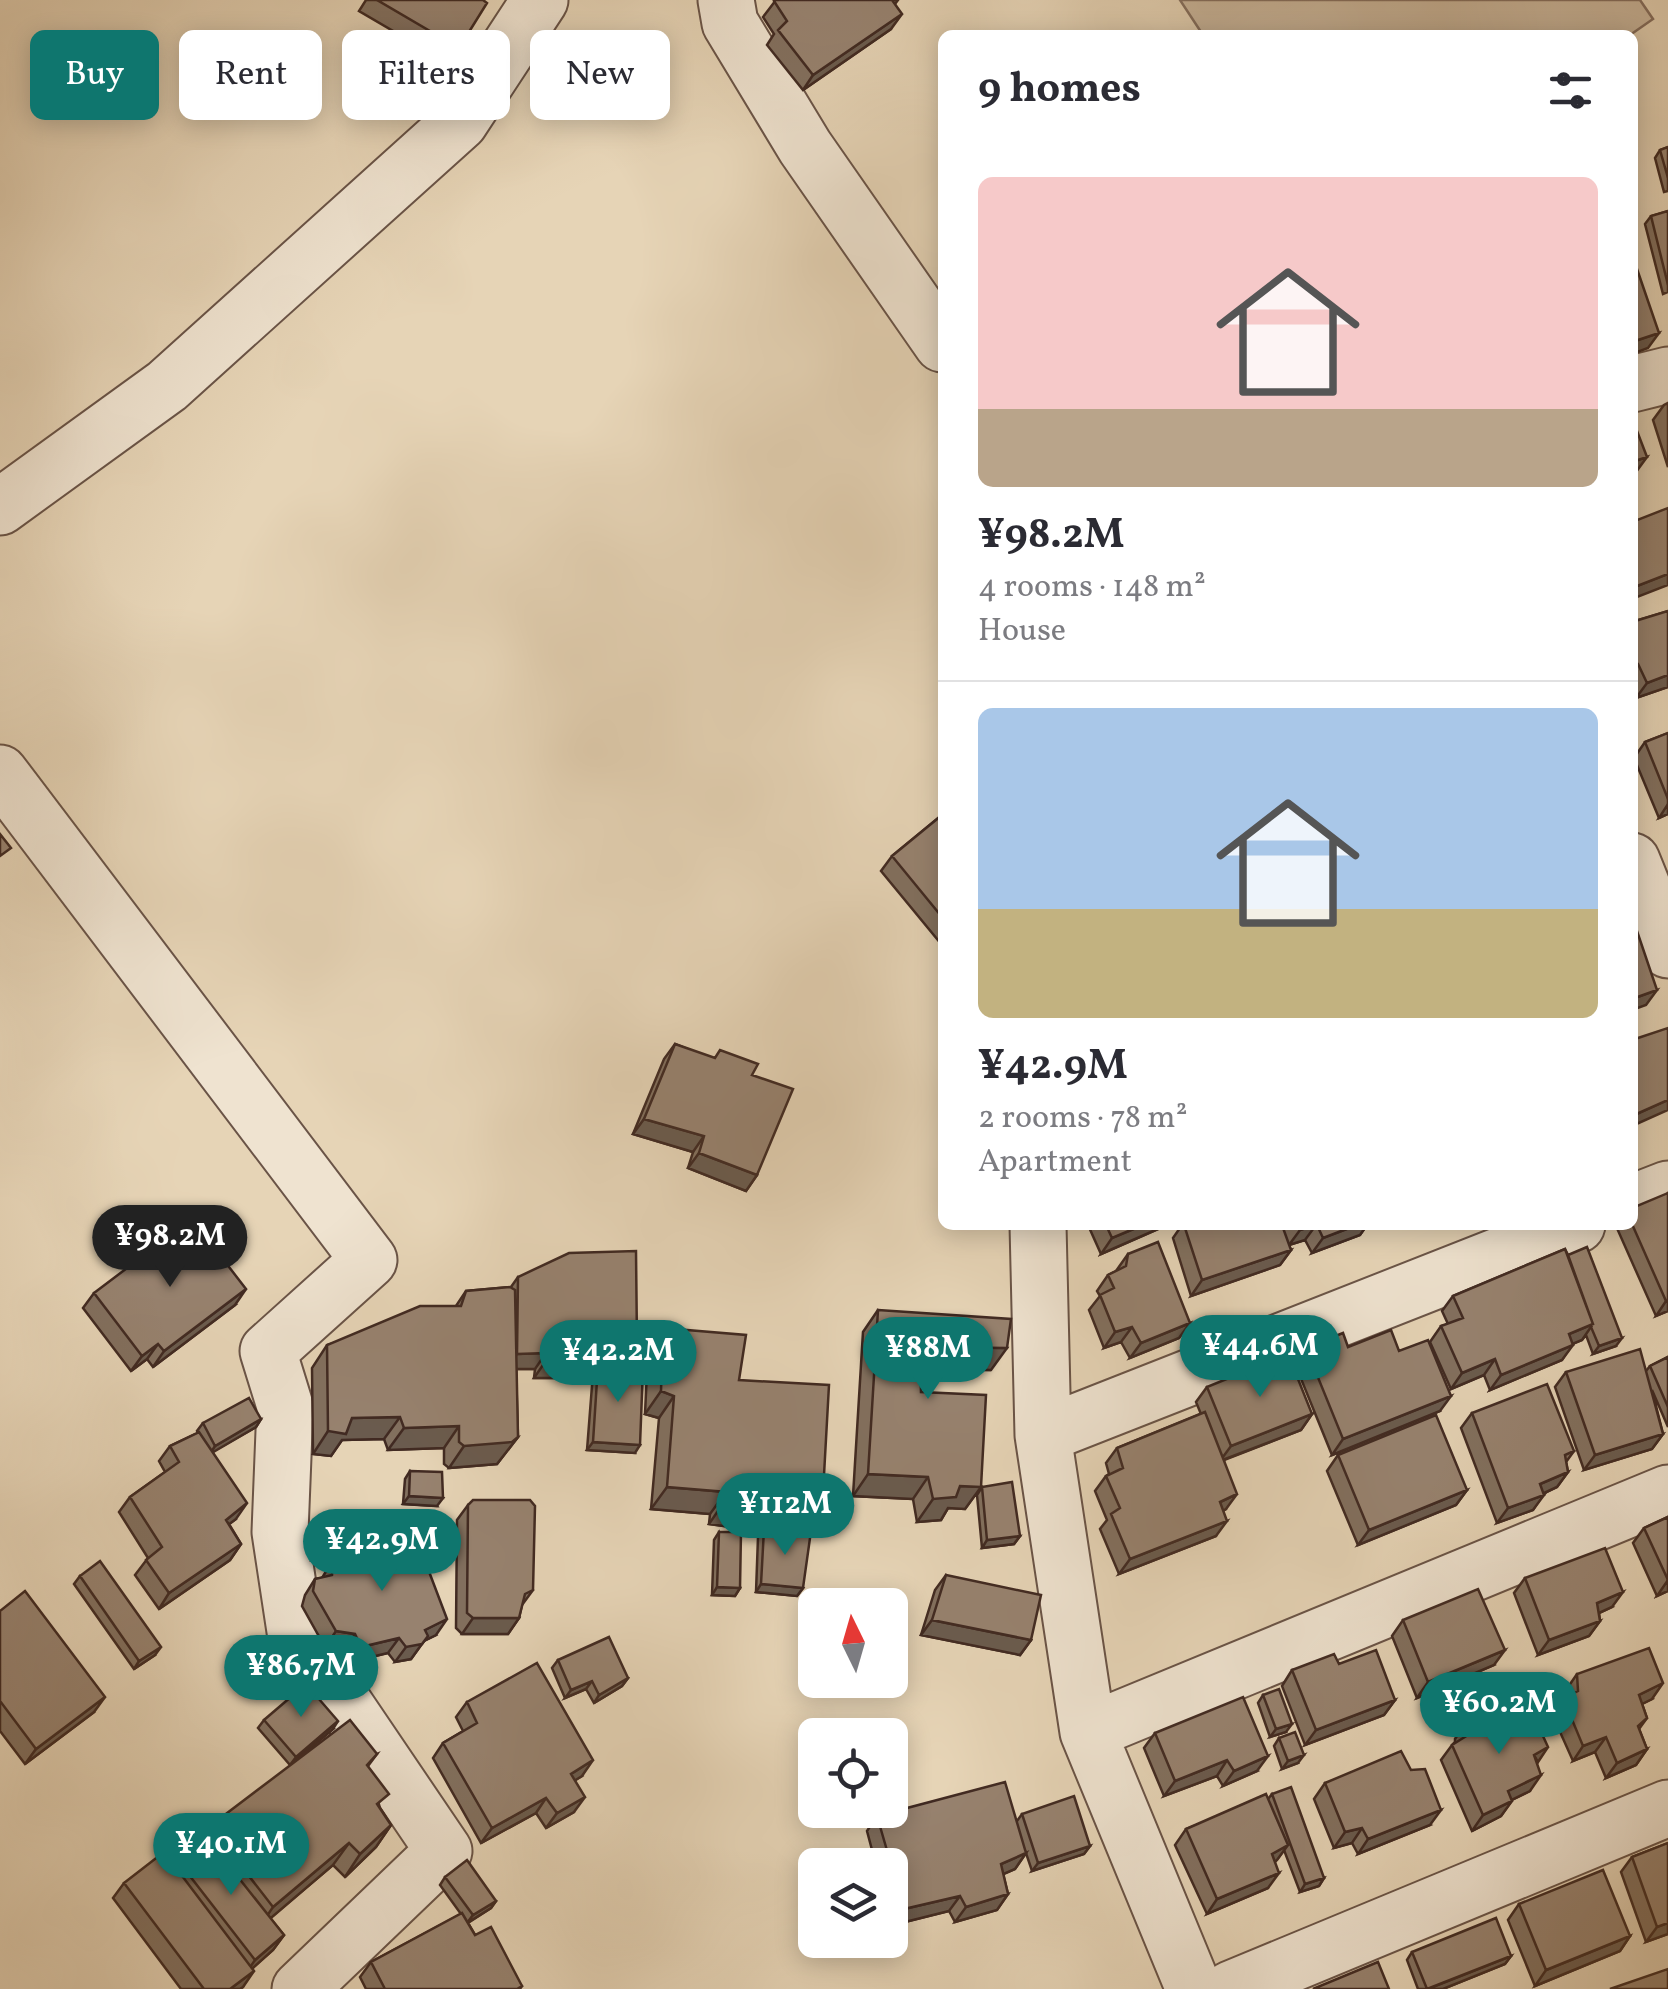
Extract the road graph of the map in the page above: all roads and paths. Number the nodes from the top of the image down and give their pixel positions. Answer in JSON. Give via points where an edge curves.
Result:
{"nodes":[{"id":1,"x":540,"y":0,"type":"edge"},
{"id":2,"x":726,"y":0,"type":"edge"},
{"id":3,"x":938,"y":338,"type":"edge"},
{"id":4,"x":1668,"y":375,"type":"edge"},
{"id":5,"x":1638,"y":382,"type":"edge"},
{"id":6,"x":0,"y":507,"type":"edge"},
{"id":7,"x":0,"y":773,"type":"edge"},
{"id":8,"x":1644,"y":882,"type":"edge"},
{"id":9,"x":1668,"y":950,"type":"edge"},
{"id":10,"x":1668,"y":1189,"type":"edge"},
{"id":11,"x":1638,"y":1201,"type":"edge"},
{"id":12,"x":1038,"y":1230,"type":"edge"},
{"id":13,"x":1565,"y":1230,"type":"edge"},
{"id":14,"x":1043,"y":1435,"type":"junction"},
{"id":15,"x":1668,"y":1493,"type":"edge"},
{"id":16,"x":1088,"y":1732,"type":"junction"},
{"id":17,"x":1668,"y":1808,"type":"edge"},
{"id":18,"x":300,"y":1989,"type":"edge"},
{"id":19,"x":1194,"y":1989,"type":"edge"},
{"id":20,"x":1231,"y":1989,"type":"edge"}],
"edges":[{"from":1,"to":6,"type":"street","via":[[460,122],[167,386]]},
{"from":2,"to":3,"type":"street","via":[[730,22],[805,147]]},
{"from":4,"to":5,"type":"street"},
{"from":7,"to":18,"type":"street","via":[[369,1260],[268,1350],[285,1406],[280,1532],[295,1632],[444,1851]]},
{"from":8,"to":9,"type":"street"},
{"from":10,"to":11,"type":"street"},
{"from":12,"to":14,"type":"street"},
{"from":13,"to":14,"type":"street"},
{"from":14,"to":16,"type":"street"},
{"from":15,"to":16,"type":"street"},
{"from":16,"to":19,"type":"street"},
{"from":17,"to":20,"type":"street"}]}
